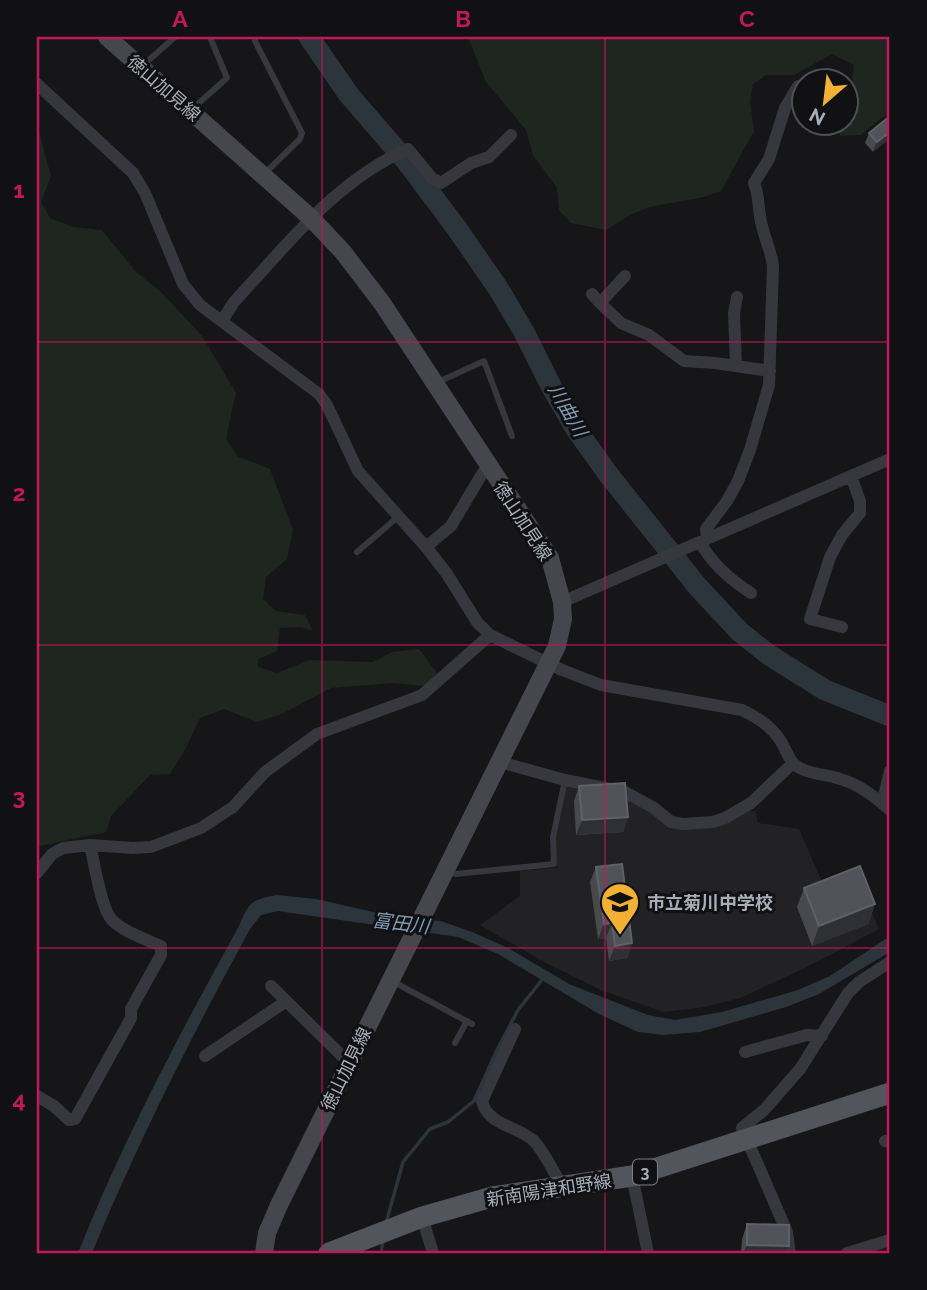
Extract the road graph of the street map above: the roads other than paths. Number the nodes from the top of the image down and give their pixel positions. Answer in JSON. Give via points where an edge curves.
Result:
{"nodes":[{"id":1,"x":107,"y":37,"type":"edge"},
{"id":2,"x":175,"y":37,"type":"edge"},
{"id":3,"x":211,"y":37,"type":"edge"},
{"id":4,"x":255,"y":41,"type":"dead end"},
{"id":5,"x":141,"y":68,"type":"junction"},
{"id":6,"x":37,"y":84,"type":"edge"},
{"id":7,"x":790,"y":100,"type":"edge"},
{"id":8,"x":190,"y":110,"type":"junction"},
{"id":9,"x":511,"y":135,"type":"dead end"},
{"id":10,"x":262,"y":175,"type":"junction"},
{"id":11,"x":311,"y":218,"type":"junction"},
{"id":12,"x":625,"y":276,"type":"dead end"},
{"id":13,"x":737,"y":297,"type":"dead end"},
{"id":14,"x":222,"y":321,"type":"junction"},
{"id":15,"x":736,"y":366,"type":"junction"},
{"id":16,"x":770,"y":371,"type":"junction"},
{"id":17,"x":434,"y":383,"type":"junction"},
{"id":18,"x":512,"y":436,"type":"dead end"},
{"id":19,"x":890,"y":459,"type":"edge"},
{"id":20,"x":488,"y":467,"type":"junction"},
{"id":21,"x":851,"y":476,"type":"junction"},
{"id":22,"x":399,"y":516,"type":"junction"},
{"id":23,"x":703,"y":540,"type":"junction"},
{"id":24,"x":426,"y":547,"type":"junction"},
{"id":25,"x":356,"y":552,"type":"dead end"},
{"id":26,"x":751,"y":593,"type":"dead end"},
{"id":27,"x":562,"y":602,"type":"junction"},
{"id":28,"x":842,"y":627,"type":"dead end"},
{"id":29,"x":490,"y":635,"type":"junction"},
{"id":30,"x":548,"y":664,"type":"junction"},
{"id":31,"x":500,"y":762,"type":"junction"},
{"id":32,"x":793,"y":763,"type":"junction"},
{"id":33,"x":890,"y":771,"type":"edge"},
{"id":34,"x":565,"y":780,"type":"junction"},
{"id":35,"x":879,"y":801,"type":"junction"},
{"id":36,"x":890,"y":810,"type":"edge"},
{"id":37,"x":90,"y":845,"type":"junction"},
{"id":38,"x":447,"y":869,"type":"junction"},
{"id":39,"x":37,"y":873,"type":"edge"},
{"id":40,"x":890,"y":962,"type":"edge"},
{"id":41,"x":391,"y":980,"type":"junction"},
{"id":42,"x":271,"y":986,"type":"dead end"},
{"id":43,"x":285,"y":1002,"type":"junction"},
{"id":44,"x":515,"y":1029,"type":"dead end"},
{"id":45,"x":822,"y":1036,"type":"junction"},
{"id":46,"x":455,"y":1043,"type":"dead end"},
{"id":47,"x":745,"y":1052,"type":"dead end"},
{"id":48,"x":205,"y":1056,"type":"dead end"},
{"id":49,"x":350,"y":1062,"type":"junction"},
{"id":50,"x":890,"y":1093,"type":"edge"},
{"id":51,"x":37,"y":1096,"type":"edge"},
{"id":52,"x":747,"y":1140,"type":"junction"},
{"id":53,"x":632,"y":1176,"type":"junction"},
{"id":54,"x":559,"y":1186,"type":"junction"},
{"id":55,"x":422,"y":1217,"type":"junction"},
{"id":56,"x":890,"y":1241,"type":"edge"},
{"id":57,"x":264,"y":1253,"type":"edge"},
{"id":58,"x":329,"y":1253,"type":"edge"},
{"id":59,"x":433,"y":1253,"type":"edge"},
{"id":60,"x":648,"y":1253,"type":"edge"},
{"id":61,"x":790,"y":1253,"type":"edge"},
{"id":62,"x":847,"y":1253,"type":"edge"}],
"edges":[{"from":1,"to":5,"type":"street","name":"徳山加見線"},
{"from":2,"to":5,"type":"lane"},
{"from":3,"to":8,"type":"lane","via":[[227,78]]},
{"from":4,"to":10,"type":"lane","via":[[302,133]]},
{"from":5,"to":8,"type":"street","name":"徳山加見線"},
{"from":6,"to":14,"type":"street","via":[[133,173],[183,284],[200,305]]},
{"from":7,"to":16,"type":"street","via":[[769,159],[754,183],[773,266]]},
{"from":8,"to":10,"type":"street","name":"徳山加見線"},
{"from":9,"to":11,"type":"street","via":[[489,157],[441,183],[404,150],[350,182]]},
{"from":10,"to":11,"type":"street","name":"徳山加見線"},
{"from":11,"to":14,"type":"street"},
{"from":11,"to":17,"type":"street","name":"徳山加見線","via":[[382,303]]},
{"from":12,"to":15,"type":"street","via":[[596,298],[621,323],[649,335],[684,361]]},
{"from":13,"to":15,"type":"street"},
{"from":14,"to":22,"type":"street","via":[[319,394],[358,471]]},
{"from":15,"to":16,"type":"street"},
{"from":16,"to":23,"type":"street","via":[[750,450]]},
{"from":17,"to":18,"type":"lane","via":[[484,361]]},
{"from":17,"to":20,"type":"street","name":"徳山加見線"},
{"from":19,"to":21,"type":"street"},
{"from":20,"to":24,"type":"street","via":[[451,526]]},
{"from":20,"to":27,"type":"street","name":"徳山加見線","via":[[550,558]]},
{"from":21,"to":23,"type":"street"},
{"from":21,"to":28,"type":"street","via":[[860,513],[830,557],[810,619]]},
{"from":22,"to":24,"type":"street"},
{"from":22,"to":25,"type":"lane"},
{"from":23,"to":26,"type":"street","via":[[713,562]]},
{"from":23,"to":27,"type":"street"},
{"from":24,"to":29,"type":"street"},
{"from":27,"to":30,"type":"street","name":"徳山加見線","via":[[557,646]]},
{"from":29,"to":30,"type":"street"},
{"from":29,"to":37,"type":"street","via":[[422,695],[317,734],[265,772],[233,807],[201,828],[151,846]]},
{"from":30,"to":31,"type":"street","name":"徳山加見線"},
{"from":30,"to":32,"type":"street","via":[[601,685],[742,710],[770,727]]},
{"from":31,"to":34,"type":"street"},
{"from":31,"to":38,"type":"street","name":"徳山加見線"},
{"from":32,"to":34,"type":"street","via":[[751,803],[713,822],[671,822],[625,792]]},
{"from":32,"to":35,"type":"street","via":[[842,779]]},
{"from":33,"to":35,"type":"street"},
{"from":34,"to":38,"type":"lane","via":[[553,837],[554,864],[456,874]]},
{"from":35,"to":36,"type":"street"},
{"from":37,"to":39,"type":"street","via":[[63,848]]},
{"from":37,"to":51,"type":"street","via":[[111,919],[161,946],[161,955],[75,1119],[69,1120]]},
{"from":38,"to":41,"type":"street","name":"徳山加見線"},
{"from":40,"to":45,"type":"street","via":[[853,987]]},
{"from":41,"to":46,"type":"lane","via":[[470,1022]]},
{"from":41,"to":49,"type":"street","name":"徳山加見線"},
{"from":42,"to":43,"type":"street"},
{"from":43,"to":48,"type":"street"},
{"from":43,"to":49,"type":"street"},
{"from":44,"to":54,"type":"street","via":[[482,1101],[492,1117],[533,1141]]},
{"from":45,"to":47,"type":"street","via":[[807,1035]]},
{"from":45,"to":52,"type":"street","via":[[780,1093],[741,1128]]},
{"from":49,"to":57,"type":"street","name":"徳山加見線","via":[[279,1205]]},
{"from":50,"to":52,"type":"main road","name":"新南陽津和野線","number":"3"},
{"from":52,"to":53,"type":"main road","name":"新南陽津和野線","number":"3"},
{"from":52,"to":61,"type":"street","via":[[787,1232]]},
{"from":53,"to":54,"type":"main road","name":"新南陽津和野線","number":"3"},
{"from":53,"to":60,"type":"street"},
{"from":54,"to":55,"type":"main road","name":"新南陽津和野線","number":"3","via":[[492,1197]]},
{"from":55,"to":58,"type":"main road","name":"新南陽津和野線","number":"3"},
{"from":55,"to":59,"type":"street"},
{"from":56,"to":62,"type":"street"}]}
